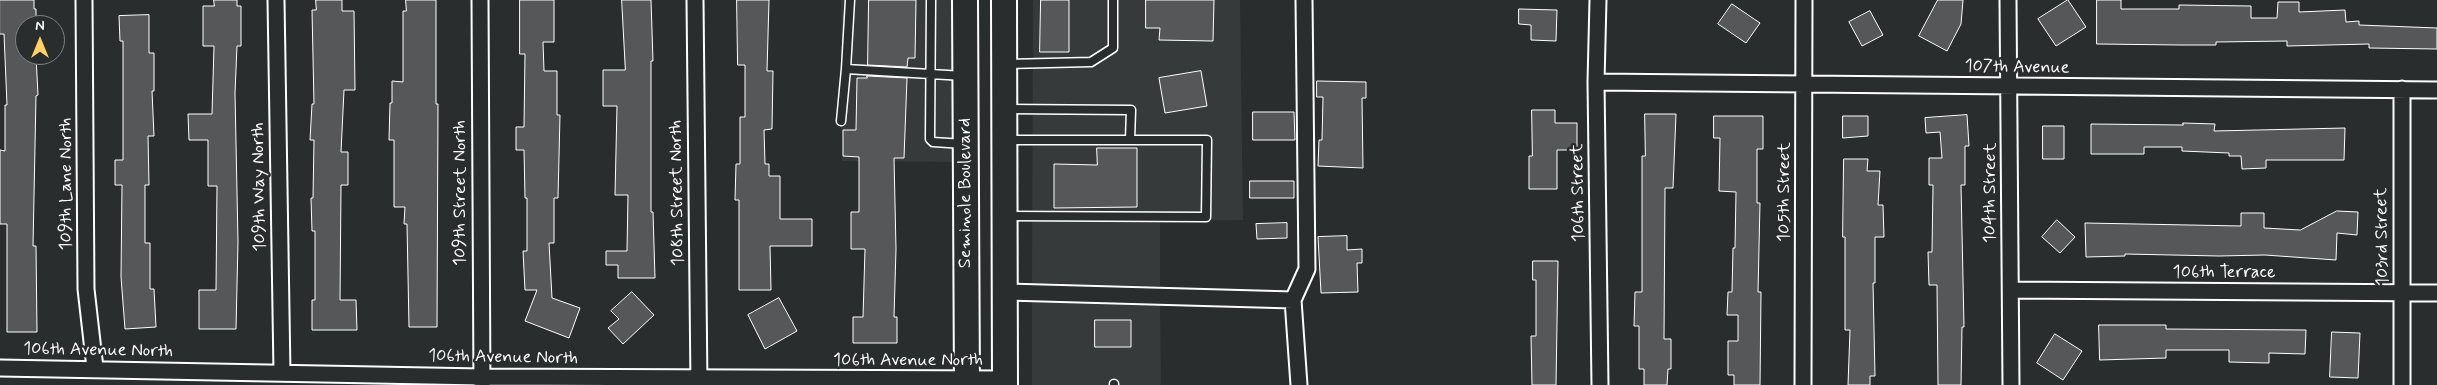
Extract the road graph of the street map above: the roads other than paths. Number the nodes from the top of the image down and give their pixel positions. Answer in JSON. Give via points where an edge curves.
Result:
{"nodes":[{"id":1,"x":84,"y":0,"type":"edge"},
{"id":2,"x":276,"y":0,"type":"edge"},
{"id":3,"x":480,"y":0,"type":"edge"},
{"id":4,"x":695,"y":0,"type":"edge"},
{"id":5,"x":850,"y":0,"type":"edge"},
{"id":6,"x":931,"y":0,"type":"edge"},
{"id":7,"x":965,"y":0,"type":"edge"},
{"id":8,"x":1004,"y":0,"type":"edge"},
{"id":9,"x":1113,"y":0,"type":"edge"},
{"id":10,"x":1304,"y":0,"type":"edge"},
{"id":11,"x":1598,"y":0,"type":"edge"},
{"id":12,"x":1804,"y":0,"type":"edge"},
{"id":13,"x":2008,"y":0,"type":"edge"},
{"id":14,"x":1005,"y":64,"type":"junction"},
{"id":15,"x":846,"y":69,"type":"junction"},
{"id":16,"x":932,"y":74,"type":"junction"},
{"id":17,"x":966,"y":76,"type":"junction"},
{"id":18,"x":1596,"y":82,"type":"junction"},
{"id":19,"x":1804,"y":83,"type":"junction"},
{"id":20,"x":2010,"y":87,"type":"junction"},
{"id":21,"x":2402,"y":89,"type":"junction"},
{"id":22,"x":2437,"y":90,"type":"edge"},
{"id":23,"x":1005,"y":109,"type":"junction"},
{"id":24,"x":841,"y":121,"type":"dead end"},
{"id":25,"x":1005,"y":140,"type":"junction"},
{"id":26,"x":1130,"y":140,"type":"junction"},
{"id":27,"x":966,"y":145,"type":"junction"},
{"id":28,"x":1006,"y":216,"type":"junction"},
{"id":29,"x":2011,"y":290,"type":"junction"},
{"id":30,"x":1007,"y":292,"type":"junction"},
{"id":31,"x":2402,"y":293,"type":"junction"},
{"id":32,"x":2437,"y":293,"type":"edge"},
{"id":33,"x":1293,"y":300,"type":"junction"},
{"id":34,"x":0,"y":368,"type":"edge"},
{"id":35,"x":94,"y":368,"type":"junction"},
{"id":36,"x":282,"y":372,"type":"junction"},
{"id":37,"x":482,"y":381,"type":"edge"},
{"id":38,"x":699,"y":382,"type":"edge"},
{"id":39,"x":967,"y":382,"type":"edge"},
{"id":40,"x":1005,"y":382,"type":"edge"},
{"id":41,"x":1299,"y":385,"type":"edge"},
{"id":42,"x":1600,"y":385,"type":"edge"},
{"id":43,"x":1803,"y":385,"type":"edge"},
{"id":44,"x":2011,"y":385,"type":"edge"},
{"id":45,"x":2402,"y":385,"type":"edge"}],
"edges":[{"from":1,"to":35,"type":"street","name":"109th Lane North","via":[[86,289]]},
{"from":2,"to":36,"type":"street","name":"109th Way North"},
{"from":3,"to":37,"type":"street","name":"109th Street North"},
{"from":4,"to":38,"type":"street","name":"108th Street North"},
{"from":5,"to":15,"type":"lane"},
{"from":6,"to":16,"type":"lane"},
{"from":7,"to":17,"type":"main road","name":"Seminole Boulevard"},
{"from":8,"to":14,"type":"main road"},
{"from":9,"to":14,"type":"lane","via":[[1113,48],[1092,62]]},
{"from":10,"to":33,"type":"street","via":[[1307,269]]},
{"from":11,"to":18,"type":"street","name":"106th Street"},
{"from":12,"to":19,"type":"street","name":"105th Street"},
{"from":13,"to":20,"type":"street","name":"104th Street"},
{"from":14,"to":23,"type":"main road"},
{"from":15,"to":16,"type":"lane"},
{"from":15,"to":24,"type":"lane"},
{"from":16,"to":17,"type":"lane"},
{"from":16,"to":27,"type":"lane","via":[[930,139]]},
{"from":17,"to":27,"type":"main road","name":"Seminole Boulevard"},
{"from":18,"to":19,"type":"street","name":"107th Avenue"},
{"from":18,"to":42,"type":"street","name":"106th Street"},
{"from":19,"to":20,"type":"street","name":"107th Avenue"},
{"from":19,"to":43,"type":"street","name":"105th Street"},
{"from":20,"to":21,"type":"street","name":"107th Avenue"},
{"from":20,"to":29,"type":"street","name":"104th Street"},
{"from":21,"to":22,"type":"street","name":"107th Avenue"},
{"from":21,"to":31,"type":"street","name":"103rd Street"},
{"from":23,"to":25,"type":"main road"},
{"from":23,"to":26,"type":"lane","via":[[1131,110]]},
{"from":25,"to":26,"type":"lane"},
{"from":25,"to":28,"type":"main road"},
{"from":26,"to":28,"type":"lane","via":[[1207,140],[1206,216]]},
{"from":27,"to":39,"type":"main road","name":"Seminole Boulevard"},
{"from":28,"to":30,"type":"main road"},
{"from":29,"to":31,"type":"street","name":"106th Terrace"},
{"from":29,"to":44,"type":"street","name":"104th Street"},
{"from":30,"to":33,"type":"street"},
{"from":30,"to":40,"type":"main road"},
{"from":31,"to":32,"type":"street","name":"106th Terrace"},
{"from":31,"to":45,"type":"street","name":"103rd Street"},
{"from":33,"to":41,"type":"street"},
{"from":34,"to":35,"type":"street","name":"106th Avenue North"},
{"from":35,"to":36,"type":"street","name":"106th Avenue North"},
{"from":36,"to":37,"type":"street","name":"106th Avenue North"},
{"from":37,"to":38,"type":"street","name":"106th Avenue North"},
{"from":38,"to":39,"type":"street","name":"106th Avenue North"},
{"from":39,"to":40,"type":"street","name":"106th Avenue North"}]}
